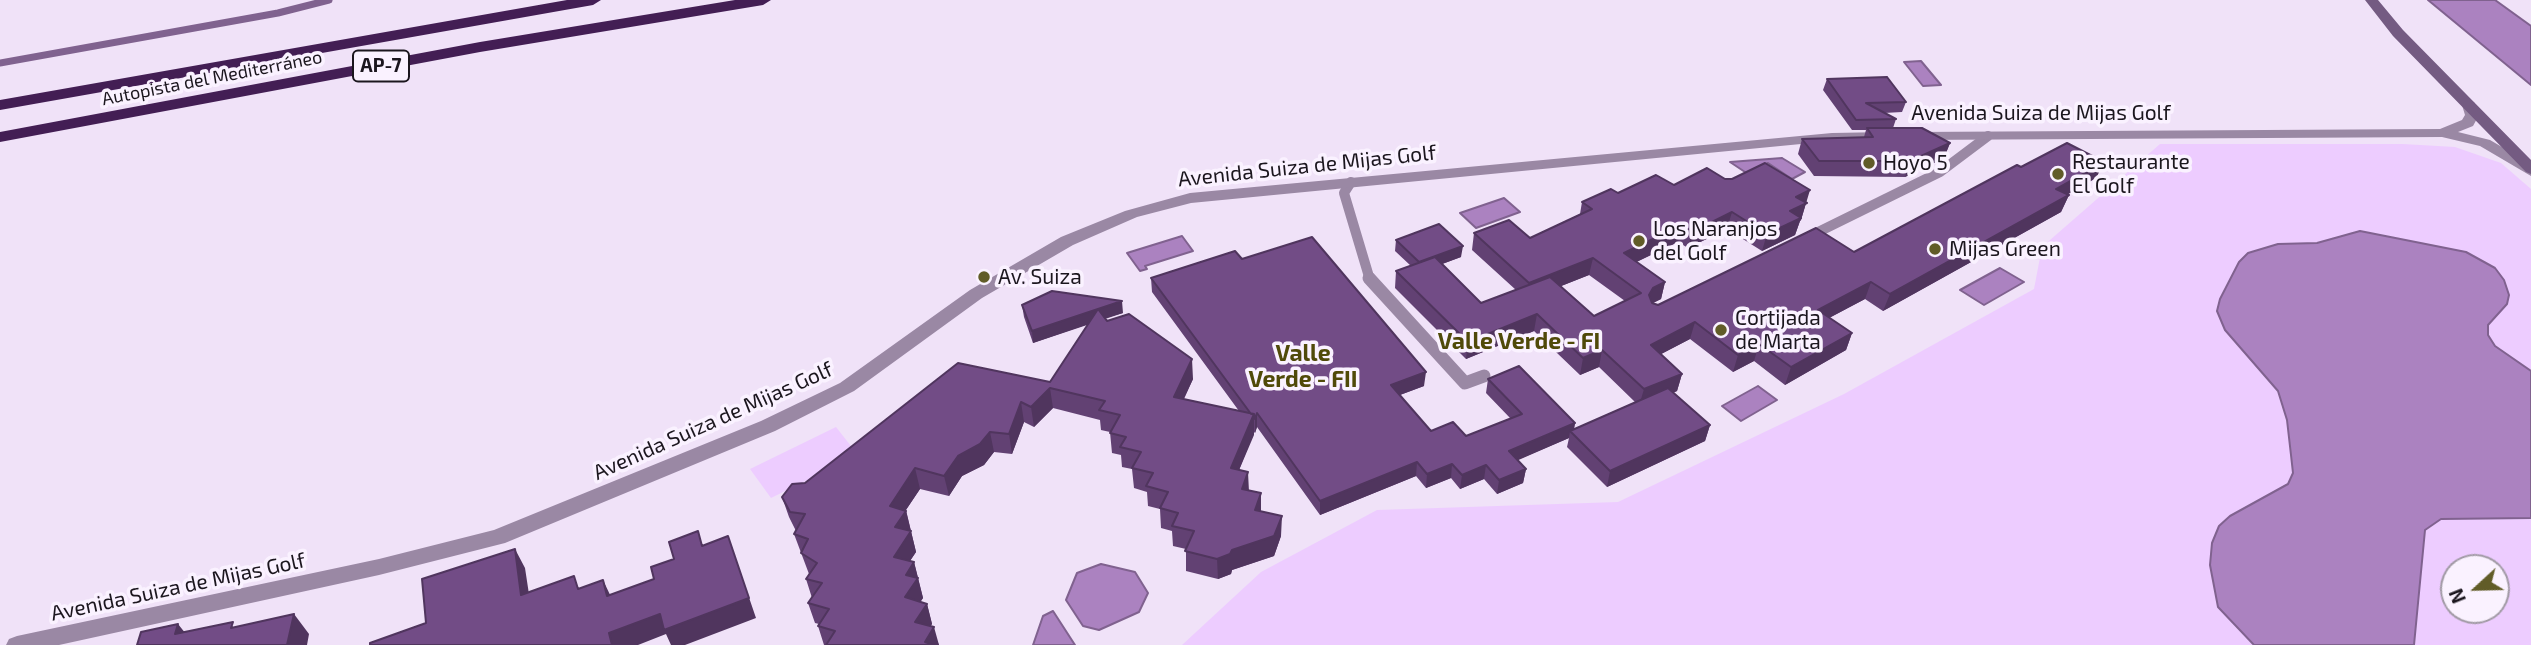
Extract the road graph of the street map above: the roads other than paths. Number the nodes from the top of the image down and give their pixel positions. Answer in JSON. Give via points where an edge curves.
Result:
{"nodes":[{"id":1,"x":593,"y":0,"type":"edge"},
{"id":2,"x":763,"y":0,"type":"edge"},
{"id":3,"x":2371,"y":0,"type":"edge"},
{"id":4,"x":0,"y":105,"type":"edge"},
{"id":5,"x":2469,"y":105,"type":"junction"},
{"id":6,"x":2442,"y":133,"type":"junction"},
{"id":7,"x":1988,"y":136,"type":"junction"},
{"id":8,"x":0,"y":137,"type":"edge"},
{"id":9,"x":2531,"y":170,"type":"edge"},
{"id":10,"x":1351,"y":182,"type":"junction"},
{"id":11,"x":1791,"y":246,"type":"edge"},
{"id":12,"x":1484,"y":376,"type":"dead end"},
{"id":13,"x":17,"y":645,"type":"edge"}],
"edges":[{"from":1,"to":4,"type":"highway","name":"Autopista del Mediterráneo","number":"AP-7"},
{"from":2,"to":8,"type":"highway","name":"Autopista del Mediterráneo","number":"AP-7","via":[[480,47]]},
{"from":3,"to":5,"type":"street"},
{"from":5,"to":6,"type":"street","name":"Avenida Suiza de Mijas Golf","via":[[2472,115],[2468,123]]},
{"from":5,"to":9,"type":"street"},
{"from":6,"to":7,"type":"street","name":"Avenida Suiza de Mijas Golf"},
{"from":6,"to":9,"type":"street","name":"Avenida Suiza de Mijas Golf","via":[[2485,143]]},
{"from":7,"to":10,"type":"street","name":"Avenida Suiza de Mijas Golf","via":[[1832,137]]},
{"from":7,"to":11,"type":"lane","via":[[1940,172]]},
{"from":10,"to":12,"type":"lane","via":[[1344,193],[1369,279],[1465,383]]},
{"from":10,"to":13,"type":"street","name":"Avenida Suiza de Mijas Golf","via":[[1190,198],[1131,214],[1067,242],[976,294],[847,387],[768,426],[498,537]]}]}
